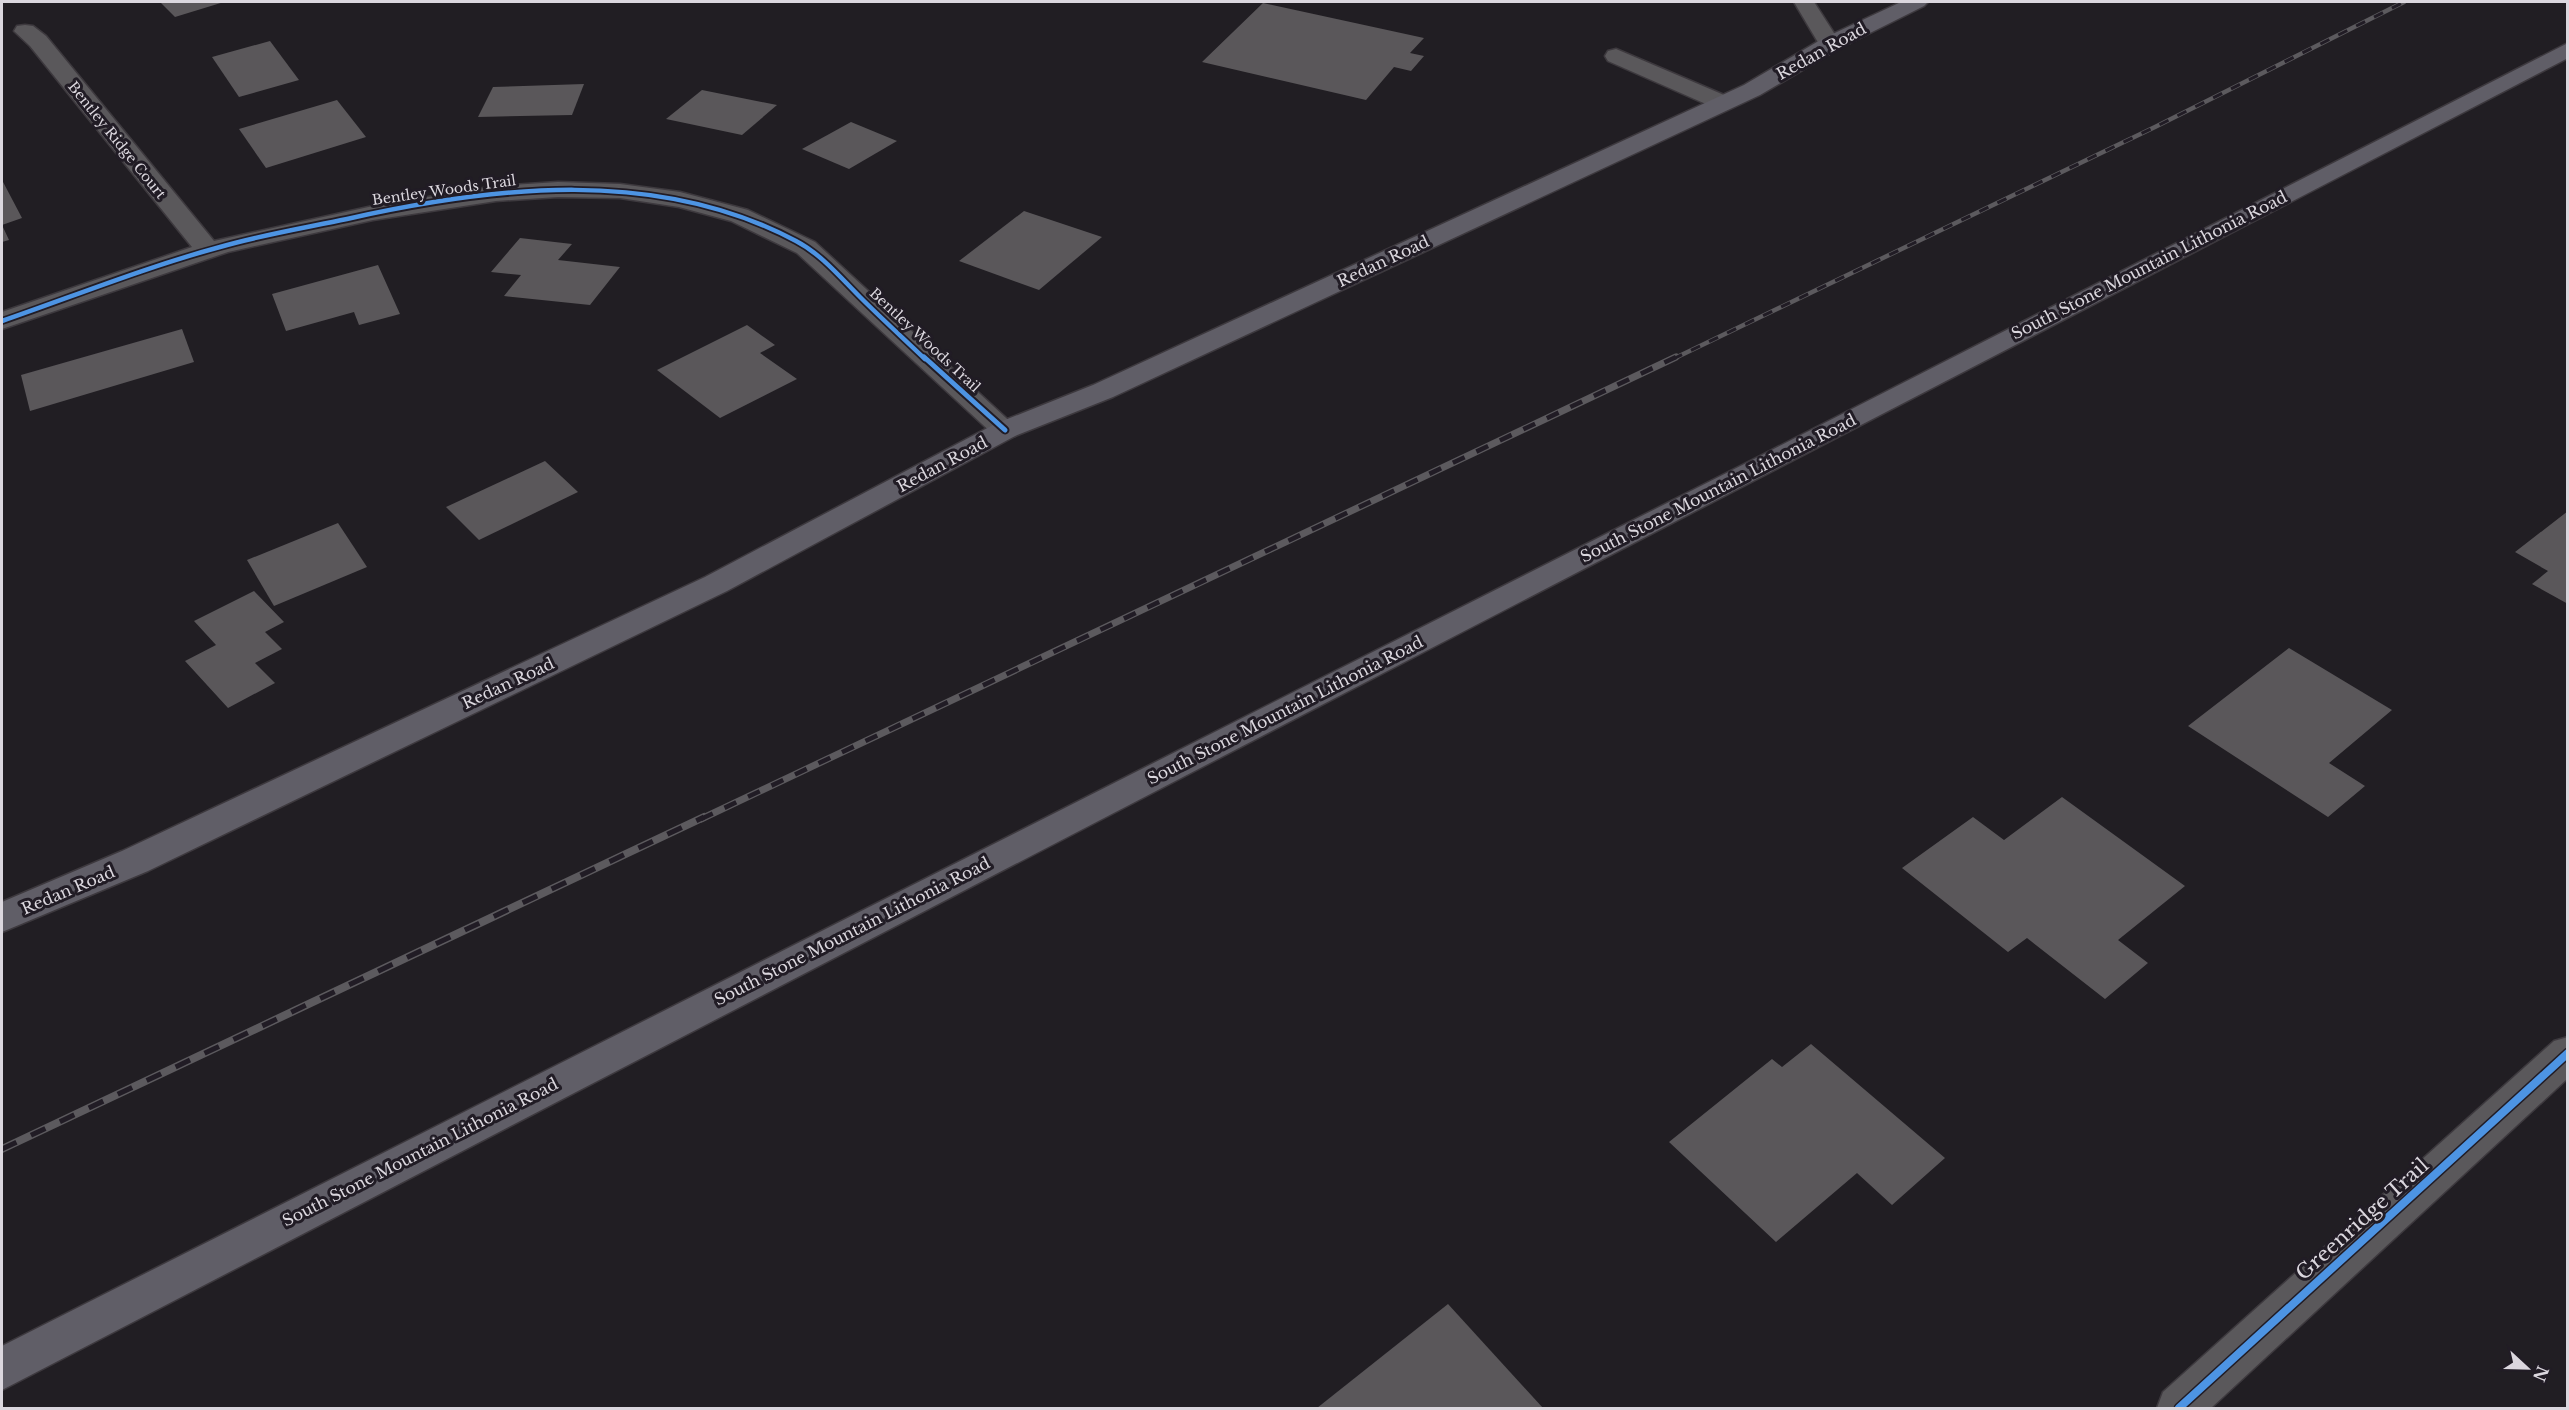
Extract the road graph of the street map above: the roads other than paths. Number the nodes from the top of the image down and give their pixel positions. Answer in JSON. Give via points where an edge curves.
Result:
{"nodes":[{"id":1,"x":1804,"y":2,"type":"edge"},
{"id":2,"x":1917,"y":2,"type":"edge"},
{"id":3,"x":26,"y":31,"type":"dead end"},
{"id":4,"x":1830,"y":44,"type":"junction"},
{"id":5,"x":2568,"y":49,"type":"edge"},
{"id":6,"x":1616,"y":56,"type":"dead end"},
{"id":7,"x":1723,"y":103,"type":"junction"},
{"id":8,"x":208,"y":250,"type":"junction"},
{"id":9,"x":2,"y":321,"type":"edge"},
{"id":10,"x":1005,"y":430,"type":"junction"},
{"id":11,"x":2,"y":918,"type":"edge"},
{"id":12,"x":2568,"y":1053,"type":"edge"},
{"id":13,"x":2,"y":1369,"type":"edge"},
{"id":14,"x":2179,"y":1408,"type":"edge"}],
"edges":[{"from":1,"to":4,"type":"street"},
{"from":2,"to":4,"type":"main road","name":"Redan Road"},
{"from":3,"to":8,"type":"street","name":"Bentley Ridge Court"},
{"from":4,"to":7,"type":"main road","name":"Redan Road"},
{"from":5,"to":13,"type":"main road","name":"South Stone Mountain Lithonia Road"},
{"from":6,"to":7,"type":"street"},
{"from":7,"to":10,"type":"main road","name":"Redan Road","via":[[1103,391]]},
{"from":8,"to":9,"type":"street","name":"Bentley Woods Trail"},
{"from":8,"to":10,"type":"street","name":"Bentley Woods Trail","via":[[382,210],[517,190],[581,189],[700,204],[752,220],[789,238],[835,269],[864,301]]},
{"from":10,"to":11,"type":"main road","name":"Redan Road","via":[[706,589],[135,861]]},
{"from":12,"to":14,"type":"street","name":"Greenridge Trail"}]}
